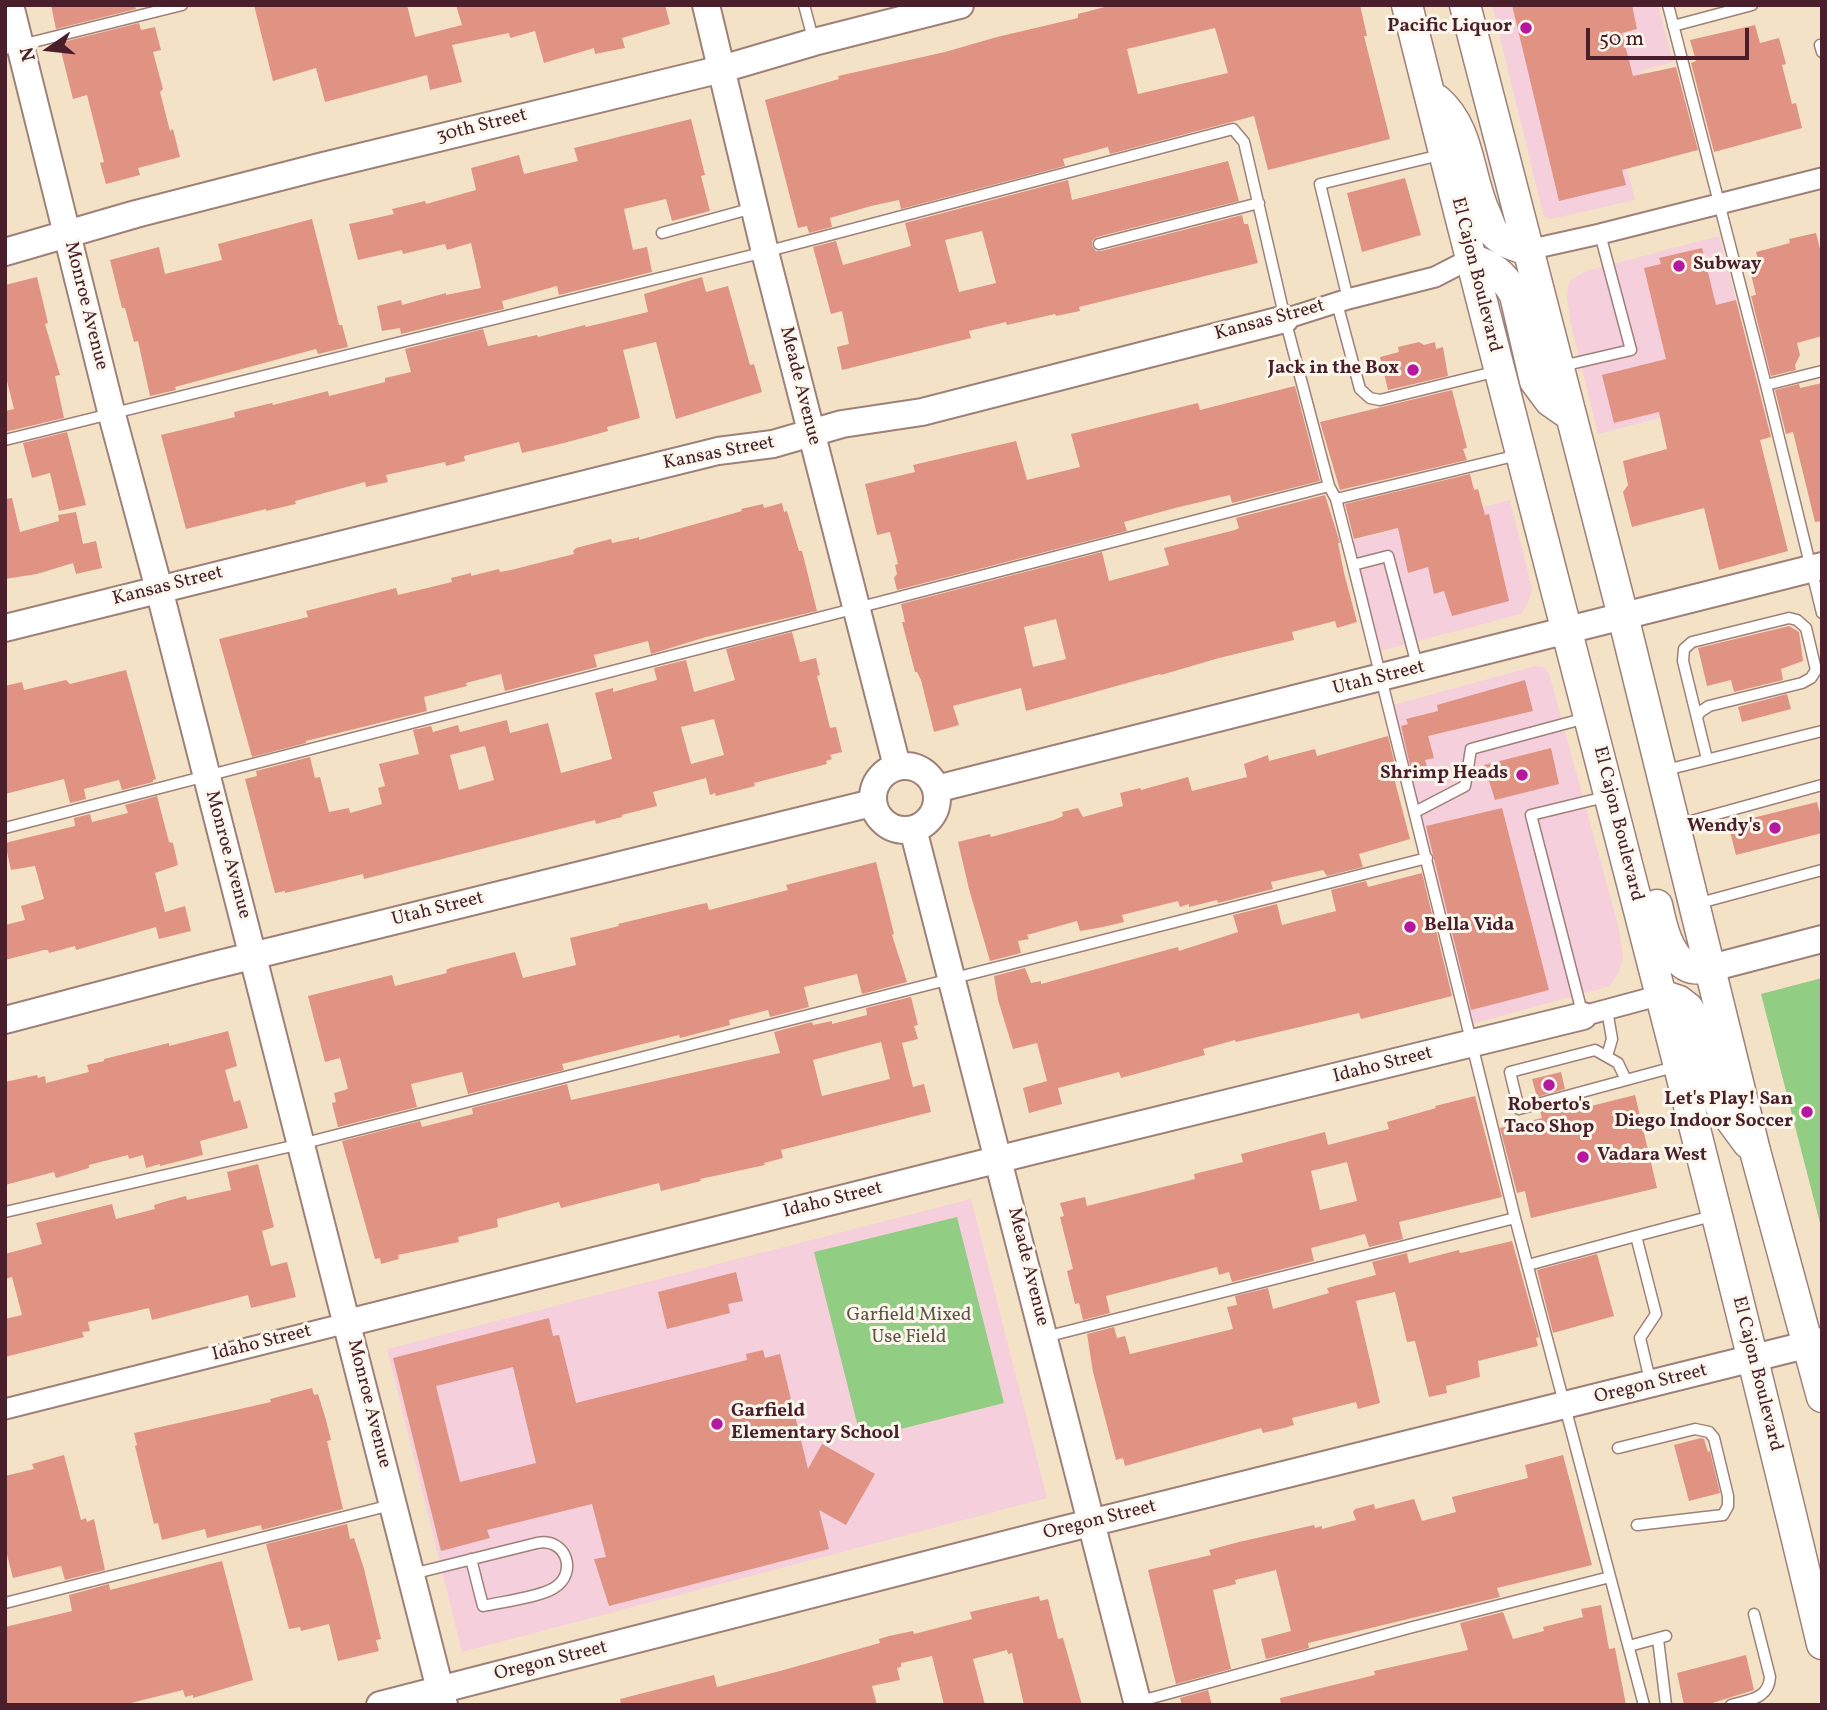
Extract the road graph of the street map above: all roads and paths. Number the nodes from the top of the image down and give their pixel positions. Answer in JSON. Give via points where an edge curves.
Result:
{"nodes":[{"id":1,"x":10,"y":5,"type":"edge"},
{"id":2,"x":182,"y":5,"type":"edge"},
{"id":3,"x":706,"y":5,"type":"edge"},
{"id":4,"x":804,"y":5,"type":"edge"},
{"id":5,"x":960,"y":5,"type":"edge"},
{"id":6,"x":1407,"y":5,"type":"edge"},
{"id":7,"x":1465,"y":5,"type":"edge"},
{"id":8,"x":1668,"y":5,"type":"edge"},
{"id":9,"x":1752,"y":5,"type":"edge"},
{"id":10,"x":1673,"y":26,"type":"junction"},
{"id":11,"x":814,"y":42,"type":"junction"},
{"id":12,"x":1822,"y":45,"type":"edge"},
{"id":13,"x":13,"y":47,"type":"edge"},
{"id":14,"x":1822,"y":52,"type":"edge"},
{"id":15,"x":722,"y":69,"type":"junction"},
{"id":16,"x":1429,"y":92,"type":"junction"},
{"id":17,"x":1444,"y":155,"type":"junction"},
{"id":18,"x":1822,"y":178,"type":"edge"},
{"id":19,"x":1259,"y":203,"type":"junction"},
{"id":20,"x":1719,"y":205,"type":"junction"},
{"id":21,"x":754,"y":208,"type":"junction"},
{"id":22,"x":662,"y":233,"type":"dead end"},
{"id":23,"x":68,"y":234,"type":"junction"},
{"id":24,"x":1600,"y":234,"type":"junction"},
{"id":25,"x":1099,"y":244,"type":"dead end"},
{"id":26,"x":1528,"y":250,"type":"junction"},
{"id":27,"x":5,"y":252,"type":"edge"},
{"id":28,"x":765,"y":252,"type":"junction"},
{"id":29,"x":1470,"y":259,"type":"junction"},
{"id":30,"x":1343,"y":301,"type":"junction"},
{"id":31,"x":1285,"y":318,"type":"junction"},
{"id":32,"x":1558,"y":367,"type":"junction"},
{"id":33,"x":1500,"y":370,"type":"junction"},
{"id":34,"x":1822,"y":371,"type":"edge"},
{"id":35,"x":1766,"y":385,"type":"junction"},
{"id":36,"x":112,"y":415,"type":"junction"},
{"id":37,"x":1570,"y":415,"type":"junction"},
{"id":38,"x":811,"y":433,"type":"junction"},
{"id":39,"x":5,"y":440,"type":"edge"},
{"id":40,"x":1522,"y":454,"type":"junction"},
{"id":41,"x":1329,"y":486,"type":"junction"},
{"id":42,"x":1336,"y":499,"type":"junction"},
{"id":43,"x":1353,"y":565,"type":"junction"},
{"id":44,"x":1816,"y":568,"type":"edge"},
{"id":45,"x":159,"y":589,"type":"junction"},
{"id":46,"x":856,"y":607,"type":"junction"},
{"id":47,"x":1822,"y":613,"type":"edge"},
{"id":48,"x":1623,"y":616,"type":"junction"},
{"id":49,"x":5,"y":628,"type":"edge"},
{"id":50,"x":1568,"y":630,"type":"junction"},
{"id":51,"x":1418,"y":669,"type":"junction"},
{"id":52,"x":1382,"y":678,"type":"junction"},
{"id":53,"x":1590,"y":718,"type":"junction"},
{"id":54,"x":1697,"y":718,"type":"junction"},
{"id":55,"x":1822,"y":731,"type":"edge"},
{"id":56,"x":1707,"y":759,"type":"junction"},
{"id":57,"x":897,"y":766,"type":"junction"},
{"id":58,"x":1662,"y":771,"type":"junction"},
{"id":59,"x":206,"y":777,"type":"junction"},
{"id":60,"x":1822,"y":786,"type":"edge"},
{"id":61,"x":936,"y":789,"type":"junction"},
{"id":62,"x":1610,"y":796,"type":"junction"},
{"id":63,"x":872,"y":803,"type":"junction"},
{"id":64,"x":1415,"y":811,"type":"junction"},
{"id":65,"x":1675,"y":825,"type":"junction"},
{"id":66,"x":5,"y":828,"type":"edge"},
{"id":67,"x":913,"y":829,"type":"junction"},
{"id":68,"x":1619,"y":833,"type":"junction"},
{"id":69,"x":1427,"y":858,"type":"junction"},
{"id":70,"x":1822,"y":870,"type":"edge"},
{"id":71,"x":1695,"y":904,"type":"junction"},
{"id":72,"x":1822,"y":939,"type":"edge"},
{"id":73,"x":253,"y":956,"type":"junction"},
{"id":74,"x":1711,"y":968,"type":"junction"},
{"id":75,"x":953,"y":979,"type":"junction"},
{"id":76,"x":1661,"y":995,"type":"junction"},
{"id":77,"x":1595,"y":1013,"type":"junction"},
{"id":78,"x":5,"y":1020,"type":"edge"},
{"id":79,"x":1474,"y":1044,"type":"junction"},
{"id":80,"x":1607,"y":1056,"type":"junction"},
{"id":81,"x":1678,"y":1066,"type":"junction"},
{"id":82,"x":1626,"y":1080,"type":"junction"},
{"id":83,"x":301,"y":1144,"type":"junction"},
{"id":84,"x":1755,"y":1152,"type":"junction"},
{"id":85,"x":999,"y":1160,"type":"junction"},
{"id":86,"x":5,"y":1212,"type":"edge"},
{"id":87,"x":1716,"y":1214,"type":"junction"},
{"id":88,"x":1515,"y":1218,"type":"junction"},
{"id":89,"x":1636,"y":1236,"type":"junction"},
{"id":90,"x":1528,"y":1265,"type":"junction"},
{"id":91,"x":347,"y":1323,"type":"junction"},
{"id":92,"x":1045,"y":1337,"type":"junction"},
{"id":93,"x":1815,"y":1343,"type":"edge"},
{"id":94,"x":1752,"y":1359,"type":"junction"},
{"id":95,"x":1651,"y":1384,"type":"junction"},
{"id":96,"x":1822,"y":1397,"type":"edge"},
{"id":97,"x":1565,"y":1406,"type":"junction"},
{"id":98,"x":5,"y":1409,"type":"edge"},
{"id":99,"x":1618,"y":1448,"type":"dead end"},
{"id":100,"x":393,"y":1504,"type":"junction"},
{"id":101,"x":1093,"y":1523,"type":"junction"},
{"id":102,"x":1637,"y":1525,"type":"dead end"},
{"id":103,"x":471,"y":1559,"type":"junction"},
{"id":104,"x":1803,"y":1565,"type":"junction"},
{"id":105,"x":411,"y":1574,"type":"junction"},
{"id":106,"x":1610,"y":1577,"type":"junction"},
{"id":107,"x":1822,"y":1587,"type":"edge"},
{"id":108,"x":5,"y":1603,"type":"edge"},
{"id":109,"x":1754,"y":1614,"type":"dead end"},
{"id":110,"x":1822,"y":1644,"type":"edge"},
{"id":111,"x":1629,"y":1646,"type":"junction"},
{"id":112,"x":442,"y":1697,"type":"edge"},
{"id":113,"x":1133,"y":1704,"type":"edge"},
{"id":114,"x":380,"y":1705,"type":"edge"},
{"id":115,"x":1644,"y":1705,"type":"edge"},
{"id":116,"x":1666,"y":1705,"type":"edge"},
{"id":117,"x":1731,"y":1705,"type":"edge"}],
"edges":[{"from":1,"to":13,"type":"street","name":"Monroe Avenue"},
{"from":2,"to":13,"type":"lane"},
{"from":3,"to":15,"type":"street","name":"Meade Avenue"},
{"from":4,"to":11,"type":"lane"},
{"from":5,"to":11,"type":"street","name":"30th Street"},
{"from":6,"to":16,"type":"main road","name":"El Cajon Boulevard"},
{"from":7,"to":26,"type":"main road"},
{"from":8,"to":10,"type":"lane"},
{"from":9,"to":10,"type":"lane"},
{"from":10,"to":20,"type":"lane"},
{"from":11,"to":15,"type":"street","name":"30th Street"},
{"from":12,"to":14,"type":"lane"},
{"from":13,"to":23,"type":"street","name":"Monroe Avenue"},
{"from":15,"to":21,"type":"street","name":"Meade Avenue"},
{"from":15,"to":23,"type":"street","name":"30th Street","via":[[323,166]]},
{"from":16,"to":17,"type":"main road","name":"El Cajon Boulevard"},
{"from":16,"to":26,"type":"main road","via":[[1447,108],[1460,131],[1493,232]]},
{"from":17,"to":29,"type":"main road","name":"El Cajon Boulevard"},
{"from":17,"to":30,"type":"lane","via":[[1320,184]]},
{"from":18,"to":20,"type":"street"},
{"from":19,"to":25,"type":"lane"},
{"from":19,"to":28,"type":"lane","via":[[1244,142],[1233,129]]},
{"from":19,"to":31,"type":"lane"},
{"from":20,"to":24,"type":"street"},
{"from":20,"to":35,"type":"lane"},
{"from":21,"to":22,"type":"lane"},
{"from":21,"to":28,"type":"street","name":"Meade Avenue"},
{"from":23,"to":27,"type":"street","name":"30th Street"},
{"from":23,"to":36,"type":"street","name":"Monroe Avenue"},
{"from":24,"to":26,"type":"street"},
{"from":24,"to":32,"type":"lane","via":[[1631,350]]},
{"from":26,"to":32,"type":"main road"},
{"from":28,"to":36,"type":"lane"},
{"from":28,"to":38,"type":"street","name":"Meade Avenue"},
{"from":29,"to":30,"type":"street","name":"Kansas Street","via":[[1435,277]]},
{"from":29,"to":33,"type":"main road","name":"El Cajon Boulevard"},
{"from":29,"to":37,"type":"main road","via":[[1493,268],[1509,284],[1535,381],[1550,401]]},
{"from":30,"to":31,"type":"street","name":"Kansas Street"},
{"from":30,"to":33,"type":"lane","via":[[1360,389],[1370,398],[1380,400]]},
{"from":31,"to":38,"type":"street","name":"Kansas Street","via":[[922,412]]},
{"from":31,"to":41,"type":"lane"},
{"from":32,"to":37,"type":"main road"},
{"from":33,"to":40,"type":"main road","name":"El Cajon Boulevard"},
{"from":34,"to":35,"type":"lane"},
{"from":35,"to":44,"type":"lane"},
{"from":36,"to":39,"type":"lane"},
{"from":36,"to":45,"type":"street","name":"Monroe Avenue"},
{"from":37,"to":48,"type":"main road"},
{"from":38,"to":45,"type":"street","name":"Kansas Street","via":[[705,454]]},
{"from":38,"to":46,"type":"street","name":"Meade Avenue"},
{"from":40,"to":42,"type":"lane"},
{"from":40,"to":50,"type":"main road","name":"El Cajon Boulevard"},
{"from":41,"to":42,"type":"lane"},
{"from":41,"to":46,"type":"lane"},
{"from":42,"to":43,"type":"lane"},
{"from":43,"to":51,"type":"lane","via":[[1388,556]]},
{"from":43,"to":52,"type":"lane"},
{"from":44,"to":47,"type":"lane"},
{"from":44,"to":48,"type":"street","name":"Utah Street"},
{"from":45,"to":49,"type":"street","name":"Kansas Street"},
{"from":45,"to":59,"type":"street","name":"Monroe Avenue"},
{"from":46,"to":57,"type":"street","name":"Meade Avenue"},
{"from":46,"to":59,"type":"lane"},
{"from":48,"to":50,"type":"street","name":"Utah Street"},
{"from":48,"to":58,"type":"main road"},
{"from":50,"to":51,"type":"street","name":"Utah Street"},
{"from":50,"to":53,"type":"main road","name":"El Cajon Boulevard"},
{"from":51,"to":52,"type":"street","name":"Utah Street"},
{"from":52,"to":61,"type":"street","name":"Utah Street"},
{"from":52,"to":64,"type":"lane"},
{"from":53,"to":62,"type":"main road","name":"El Cajon Boulevard"},
{"from":53,"to":64,"type":"lane","via":[[1471,749],[1465,786]]},
{"from":54,"to":54,"type":"lane","via":[[1709,706],[1811,678],[1816,670],[1801,623],[1789,618],[1687,645],[1682,654]]},
{"from":54,"to":56,"type":"lane"},
{"from":55,"to":56,"type":"lane"},
{"from":56,"to":58,"type":"lane"},
{"from":57,"to":61,"type":"street","via":[[921,770]]},
{"from":57,"to":63,"type":"street","via":[[875,784]]},
{"from":58,"to":65,"type":"main road"},
{"from":59,"to":66,"type":"lane"},
{"from":59,"to":73,"type":"street","name":"Monroe Avenue"},
{"from":60,"to":65,"type":"lane"},
{"from":61,"to":67,"type":"street","via":[[933,814]]},
{"from":62,"to":68,"type":"main road","name":"El Cajon Boulevard"},
{"from":62,"to":77,"type":"lane","via":[[1531,815]]},
{"from":63,"to":67,"type":"street","via":[[887,825]]},
{"from":63,"to":73,"type":"street","name":"Utah Street"},
{"from":64,"to":69,"type":"lane"},
{"from":65,"to":71,"type":"main road"},
{"from":67,"to":75,"type":"street","name":"Meade Avenue"},
{"from":68,"to":74,"type":"main road","via":[[1637,845],[1674,951],[1691,969]]},
{"from":68,"to":76,"type":"main road","name":"El Cajon Boulevard"},
{"from":69,"to":75,"type":"lane"},
{"from":69,"to":79,"type":"lane"},
{"from":70,"to":71,"type":"lane"},
{"from":71,"to":74,"type":"main road"},
{"from":72,"to":74,"type":"street"},
{"from":73,"to":78,"type":"street","name":"Utah Street"},
{"from":73,"to":83,"type":"street","name":"Monroe Avenue"},
{"from":74,"to":84,"type":"main road"},
{"from":75,"to":83,"type":"lane"},
{"from":75,"to":85,"type":"street","name":"Meade Avenue"},
{"from":76,"to":77,"type":"street","name":"Idaho Street"},
{"from":76,"to":81,"type":"main road","name":"El Cajon Boulevard"},
{"from":76,"to":84,"type":"main road","via":[[1688,1008],[1699,1028],[1720,1105]]},
{"from":77,"to":79,"type":"street","name":"Idaho Street"},
{"from":77,"to":80,"type":"lane","via":[[1612,1039]]},
{"from":79,"to":85,"type":"street","name":"Idaho Street"},
{"from":79,"to":88,"type":"lane"},
{"from":80,"to":82,"type":"lane","via":[[1618,1063]]},
{"from":80,"to":82,"type":"lane","via":[[1595,1050],[1510,1072],[1519,1109]]},
{"from":81,"to":82,"type":"lane"},
{"from":81,"to":87,"type":"main road","name":"El Cajon Boulevard"},
{"from":83,"to":86,"type":"lane"},
{"from":83,"to":91,"type":"street","name":"Monroe Avenue"},
{"from":84,"to":93,"type":"main road"},
{"from":85,"to":91,"type":"street","name":"Idaho Street"},
{"from":85,"to":92,"type":"street","name":"Meade Avenue"},
{"from":87,"to":89,"type":"lane"},
{"from":87,"to":94,"type":"main road","name":"El Cajon Boulevard"},
{"from":88,"to":90,"type":"lane"},
{"from":88,"to":92,"type":"lane"},
{"from":89,"to":90,"type":"lane"},
{"from":89,"to":95,"type":"lane","via":[[1656,1314],[1640,1338]]},
{"from":90,"to":97,"type":"lane"},
{"from":91,"to":98,"type":"street","name":"Idaho Street"},
{"from":91,"to":100,"type":"street","name":"Monroe Avenue"},
{"from":92,"to":101,"type":"street","name":"Meade Avenue"},
{"from":93,"to":94,"type":"street","name":"Oregon Street"},
{"from":93,"to":96,"type":"main road"},
{"from":94,"to":95,"type":"street","name":"Oregon Street"},
{"from":94,"to":104,"type":"main road","name":"El Cajon Boulevard"},
{"from":95,"to":97,"type":"street","name":"Oregon Street"},
{"from":97,"to":101,"type":"street","name":"Oregon Street"},
{"from":97,"to":106,"type":"lane"},
{"from":99,"to":102,"type":"lane","via":[[1695,1429],[1709,1432],[1717,1450],[1728,1496],[1723,1515]]},
{"from":100,"to":105,"type":"street","name":"Monroe Avenue"},
{"from":100,"to":108,"type":"lane"},
{"from":101,"to":112,"type":"street","name":"Oregon Street"},
{"from":101,"to":113,"type":"street","name":"Meade Avenue"},
{"from":103,"to":103,"type":"lane","via":[[546,1541],[563,1552],[567,1573],[554,1588],[483,1606]]},
{"from":103,"to":105,"type":"lane"},
{"from":104,"to":107,"type":"main road"},
{"from":104,"to":110,"type":"main road","name":"El Cajon Boulevard"},
{"from":105,"to":112,"type":"street","name":"Monroe Avenue"},
{"from":106,"to":111,"type":"lane"},
{"from":106,"to":113,"type":"lane"},
{"from":109,"to":117,"type":"lane","via":[[1769,1685],[1758,1698]]},
{"from":111,"to":115,"type":"lane"},
{"from":111,"to":116,"type":"lane","via":[[1662,1638]]},
{"from":112,"to":114,"type":"street","name":"Oregon Street"}]}
